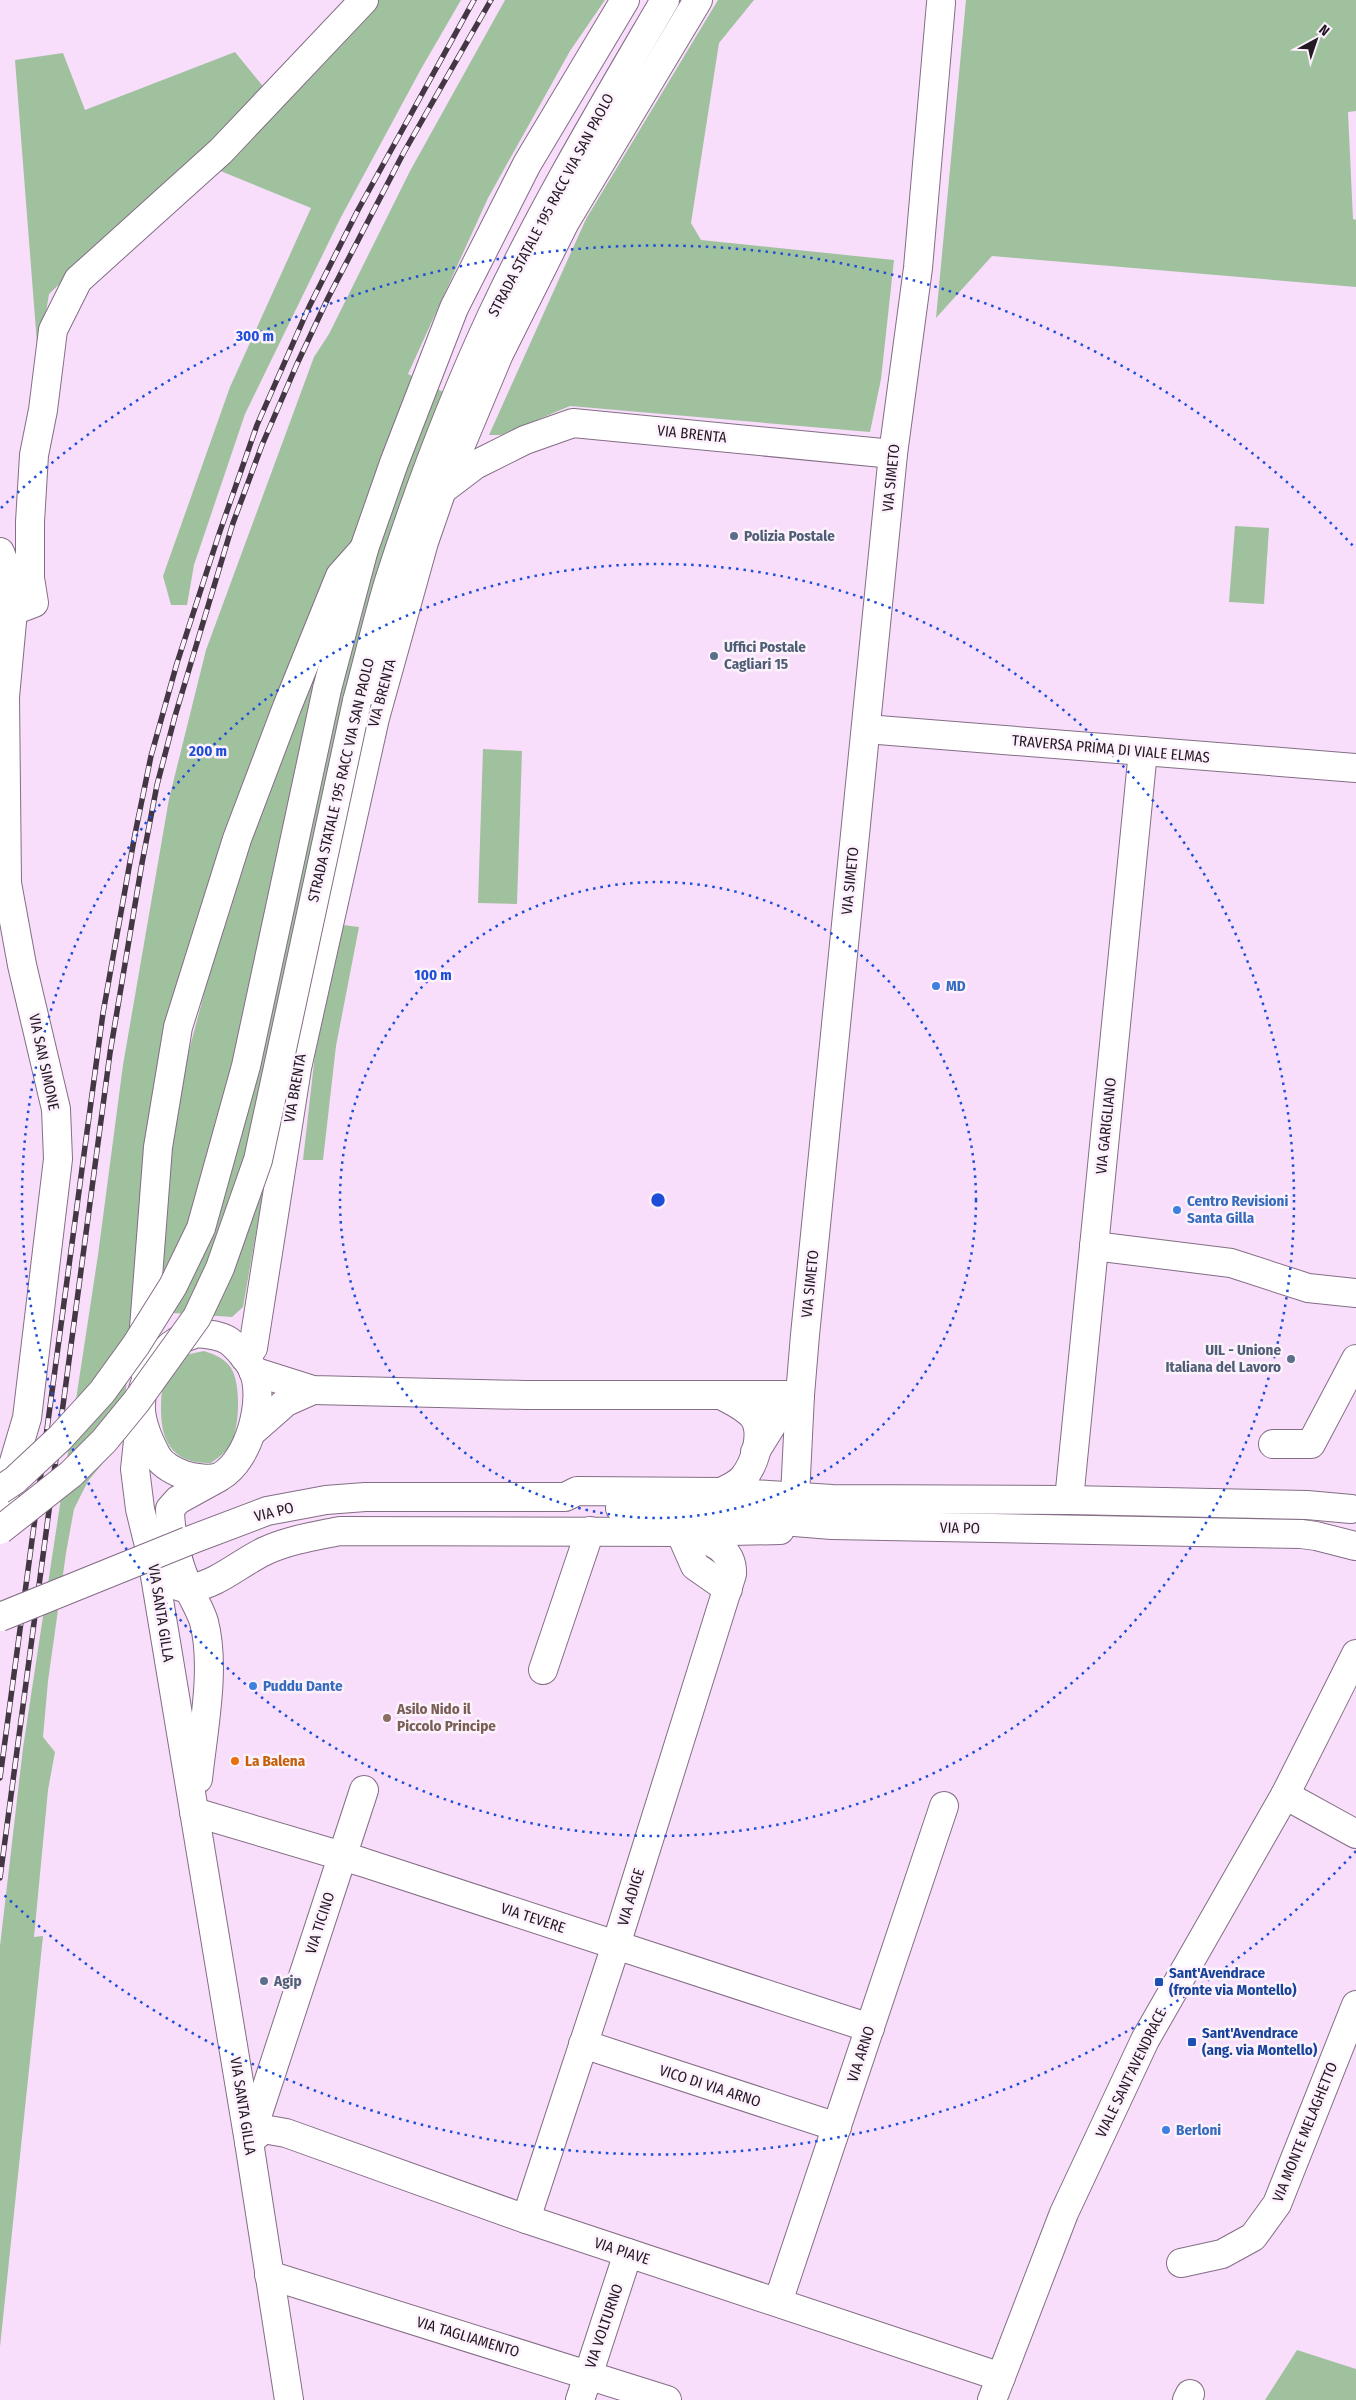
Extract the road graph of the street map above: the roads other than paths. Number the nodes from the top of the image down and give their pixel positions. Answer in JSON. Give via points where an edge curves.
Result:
{"nodes":[{"id":1,"x":364,"y":0,"type":"edge"},
{"id":2,"x":625,"y":0,"type":"edge"},
{"id":3,"x":665,"y":0,"type":"edge"},
{"id":4,"x":698,"y":0,"type":"edge"},
{"id":5,"x":941,"y":3,"type":"dead end"},
{"id":6,"x":893,"y":454,"type":"junction"},
{"id":7,"x":442,"y":490,"type":"junction"},
{"id":8,"x":364,"y":549,"type":"junction"},
{"id":9,"x":0,"y":552,"type":"edge"},
{"id":10,"x":13,"y":611,"type":"junction"},
{"id":11,"x":866,"y":729,"type":"junction"},
{"id":12,"x":1143,"y":752,"type":"junction"},
{"id":13,"x":1356,"y":768,"type":"edge"},
{"id":14,"x":1094,"y":1246,"type":"junction"},
{"id":15,"x":1356,"y":1293,"type":"edge"},
{"id":16,"x":1356,"y":1359,"type":"edge"},
{"id":17,"x":249,"y":1364,"type":"junction"},
{"id":18,"x":146,"y":1377,"type":"junction"},
{"id":19,"x":313,"y":1390,"type":"junction"},
{"id":20,"x":721,"y":1395,"type":"junction"},
{"id":21,"x":800,"y":1395,"type":"junction"},
{"id":22,"x":141,"y":1413,"type":"junction"},
{"id":23,"x":252,"y":1431,"type":"junction"},
{"id":24,"x":1273,"y":1444,"type":"dead end"},
{"id":25,"x":755,"y":1452,"type":"junction"},
{"id":26,"x":220,"y":1477,"type":"junction"},
{"id":27,"x":0,"y":1490,"type":"edge"},
{"id":28,"x":721,"y":1492,"type":"junction"},
{"id":29,"x":795,"y":1496,"type":"junction"},
{"id":30,"x":565,"y":1497,"type":"junction"},
{"id":31,"x":1069,"y":1500,"type":"junction"},
{"id":32,"x":1354,"y":1504,"type":"edge"},
{"id":33,"x":0,"y":1509,"type":"edge"},
{"id":34,"x":828,"y":1525,"type":"junction"},
{"id":35,"x":789,"y":1529,"type":"junction"},
{"id":36,"x":0,"y":1530,"type":"edge"},
{"id":37,"x":590,"y":1531,"type":"junction"},
{"id":38,"x":683,"y":1532,"type":"junction"},
{"id":39,"x":1356,"y":1547,"type":"edge"},
{"id":40,"x":152,"y":1558,"type":"junction"},
{"id":41,"x":244,"y":1561,"type":"junction"},
{"id":42,"x":730,"y":1581,"type":"junction"},
{"id":43,"x":188,"y":1588,"type":"junction"},
{"id":44,"x":0,"y":1616,"type":"edge"},
{"id":45,"x":207,"y":1652,"type":"junction"},
{"id":46,"x":1356,"y":1654,"type":"edge"},
{"id":47,"x":543,"y":1670,"type":"dead end"},
{"id":48,"x":364,"y":1790,"type":"dead end"},
{"id":49,"x":1285,"y":1795,"type":"junction"},
{"id":50,"x":944,"y":1806,"type":"dead end"},
{"id":51,"x":194,"y":1812,"type":"junction"},
{"id":52,"x":1356,"y":1834,"type":"edge"},
{"id":53,"x":341,"y":1855,"type":"junction"},
{"id":54,"x":616,"y":1945,"type":"junction"},
{"id":55,"x":1356,"y":2005,"type":"edge"},
{"id":56,"x":870,"y":2028,"type":"junction"},
{"id":57,"x":583,"y":2044,"type":"junction"},
{"id":58,"x":837,"y":2127,"type":"junction"},
{"id":59,"x":249,"y":2142,"type":"junction"},
{"id":60,"x":526,"y":2219,"type":"junction"},
{"id":61,"x":628,"y":2252,"type":"junction"},
{"id":62,"x":1181,"y":2263,"type":"dead end"},
{"id":63,"x":269,"y":2275,"type":"junction"},
{"id":64,"x":778,"y":2302,"type":"junction"},
{"id":65,"x":588,"y":2374,"type":"junction"},
{"id":66,"x":996,"y":2388,"type":"edge"},
{"id":67,"x":289,"y":2400,"type":"edge"},
{"id":68,"x":580,"y":2400,"type":"edge"},
{"id":69,"x":667,"y":2400,"type":"edge"}],
"edges":[{"from":1,"to":10,"type":"main road","via":[[221,151],[78,280],[53,330],[34,455],[30,578],[34,603]]},
{"from":2,"to":8,"type":"main road","name":"STRADA STATALE 195 RACC VIA SAN PAOLO","via":[[527,164],[454,308]]},
{"from":3,"to":36,"type":"main road","name":"STRADA STATALE 195 RACC VIA SAN PAOLO","bridge":true,"via":[[584,140],[496,306],[419,493],[389,583],[357,701],[258,1160],[220,1268],[197,1317],[104,1441],[71,1474]]},
{"from":4,"to":7,"type":"main road","via":[[565,222],[499,354]]},
{"from":5,"to":6,"type":"main road","name":"VIA SIMETO","via":[[918,268]]},
{"from":6,"to":7,"type":"main road","name":"VIA BRENTA","via":[[573,422],[525,440],[475,465]]},
{"from":6,"to":11,"type":"main road","name":"VIA SIMETO"},
{"from":7,"to":17,"type":"main road","name":"VIA BRENTA","via":[[424,542],[375,718],[297,1068]]},
{"from":8,"to":18,"type":"main road","via":[[340,576],[287,706],[237,839],[178,1027],[158,1147],[142,1354]]},
{"from":8,"to":27,"type":"main road","name":"STRADA STATALE 195 RACC VIA SAN PAOLO","bridge":true,"via":[[327,689],[246,1066],[201,1228],[168,1295],[102,1392],[28,1468]]},
{"from":9,"to":10,"type":"main road","name":"VIA SAN SIMONE","via":[[9,574]]},
{"from":10,"to":33,"type":"main road","name":"VIA SAN SIMONE","via":[[5,697],[7,883],[22,965],[56,1109],[58,1159],[27,1418]]},
{"from":11,"to":12,"type":"main road","name":"TRAVERSA PRIMA DI VIALE ELMAS"},
{"from":11,"to":21,"type":"main road","name":"VIA SIMETO"},
{"from":12,"to":13,"type":"main road","name":"TRAVERSA PRIMA DI VIALE ELMAS"},
{"from":12,"to":14,"type":"main road","name":"VIA GARIGLIANO"},
{"from":14,"to":15,"type":"main road","via":[[1231,1263],[1308,1288]]},
{"from":14,"to":31,"type":"main road","name":"VIA GARIGLIANO"},
{"from":16,"to":24,"type":"main road","via":[[1311,1444]]},
{"from":17,"to":18,"type":"main road","via":[[229,1341],[212,1334],[196,1333],[175,1342]]},
{"from":17,"to":19,"type":"main road"},
{"from":17,"to":23,"type":"main road","via":[[257,1397]]},
{"from":18,"to":22,"type":"main road","via":[[141,1394]]},
{"from":19,"to":20,"type":"main road"},
{"from":19,"to":23,"type":"main road","via":[[286,1402]]},
{"from":20,"to":21,"type":"main road"},
{"from":20,"to":25,"type":"main road","via":[[754,1417],[758,1429]]},
{"from":21,"to":25,"type":"main road","via":[[780,1412]]},
{"from":21,"to":29,"type":"main road","name":"VIA SIMETO"},
{"from":22,"to":26,"type":"main road","via":[[147,1438],[158,1459],[174,1472],[193,1478]]},
{"from":22,"to":40,"type":"main road","name":"VIA SANTA GILLA","via":[[135,1469],[140,1509]]},
{"from":23,"to":26,"type":"main road","via":[[236,1463]]},
{"from":25,"to":28,"type":"main road","via":[[743,1478]]},
{"from":26,"to":43,"type":"main road","name":"VIA SANTA GILLA","via":[[178,1500],[170,1509],[170,1525]]},
{"from":28,"to":29,"type":"main road","name":"VIA PO"},
{"from":28,"to":30,"type":"main road","name":"VIA PO","via":[[577,1491]]},
{"from":29,"to":31,"type":"main road","name":"VIA PO"},
{"from":30,"to":34,"type":"main road","name":"VIA PO","via":[[577,1504]]},
{"from":30,"to":44,"type":"main road","name":"VIA PO","bridge":true,"via":[[365,1497],[326,1500],[267,1511]]},
{"from":31,"to":32,"type":"main road","name":"VIA PO"},
{"from":32,"to":39,"type":"main road","via":[[1349,1534]]},
{"from":34,"to":35,"type":"main road"},
{"from":34,"to":39,"type":"main road","name":"VIA PO","via":[[1300,1534]]},
{"from":35,"to":38,"type":"main road"},
{"from":35,"to":42,"type":"main road","name":"VIA ADIGE","via":[[755,1546],[746,1554]]},
{"from":37,"to":38,"type":"main road"},
{"from":37,"to":41,"type":"main road","via":[[340,1530],[287,1543]]},
{"from":37,"to":47,"type":"main road"},
{"from":38,"to":42,"type":"main road","via":[[711,1541],[724,1550],[731,1558]]},
{"from":40,"to":43,"type":"main road","via":[[174,1585]]},
{"from":40,"to":51,"type":"main road","name":"VIA SANTA GILLA"},
{"from":41,"to":43,"type":"main road","via":[[210,1582]]},
{"from":41,"to":45,"type":"main road","via":[[224,1587]]},
{"from":42,"to":54,"type":"main road","name":"VIA ADIGE"},
{"from":43,"to":45,"type":"main road","name":"VIA SANTA GILLA","via":[[204,1621]]},
{"from":45,"to":51,"type":"main road","name":"VIA SANTA GILLA"},
{"from":46,"to":49,"type":"main road","name":"VIALE SANT'AVENDRACE"},
{"from":48,"to":53,"type":"main road","name":"VIA TICINO"},
{"from":49,"to":52,"type":"main road"},
{"from":49,"to":66,"type":"main road","name":"VIALE SANT'AVENDRACE","via":[[1145,2040],[1064,2213]]},
{"from":50,"to":56,"type":"main road","name":"VIA ARNO"},
{"from":51,"to":53,"type":"main road","name":"VIA TEVERE"},
{"from":51,"to":59,"type":"main road","name":"VIA SANTA GILLA"},
{"from":53,"to":54,"type":"main road","name":"VIA TEVERE"},
{"from":53,"to":59,"type":"main road","name":"VIA TICINO"},
{"from":54,"to":56,"type":"main road","name":"VIA TEVERE"},
{"from":54,"to":57,"type":"main road","name":"VIA ADIGE"},
{"from":55,"to":62,"type":"main road","name":"VIA MONTE MELAGHETTO","via":[[1277,2204],[1252,2237],[1222,2254]]},
{"from":56,"to":58,"type":"main road","name":"VIA ARNO"},
{"from":57,"to":58,"type":"main road","name":"VICO DI VIA ARNO"},
{"from":57,"to":60,"type":"main road","name":"VIA ADIGE"},
{"from":58,"to":64,"type":"main road","name":"VIA ARNO"},
{"from":59,"to":60,"type":"main road","name":"VIA PIAVE","via":[[264,2129],[286,2133]]},
{"from":59,"to":63,"type":"main road","name":"VIA SANTA GILLA"},
{"from":60,"to":61,"type":"main road","name":"VIA PIAVE"},
{"from":61,"to":64,"type":"main road","name":"VIA PIAVE"},
{"from":61,"to":65,"type":"main road","name":"VIA VOLTURNO"},
{"from":63,"to":65,"type":"main road","name":"VIA TAGLIAMENTO"},
{"from":63,"to":67,"type":"main road","name":"VIA SANTA GILLA"},
{"from":64,"to":66,"type":"main road","name":"VIA PIAVE"},
{"from":65,"to":68,"type":"main road","name":"VIA VOLTURNO"},
{"from":65,"to":69,"type":"main road","name":"VIA TAGLIAMENTO"}]}
